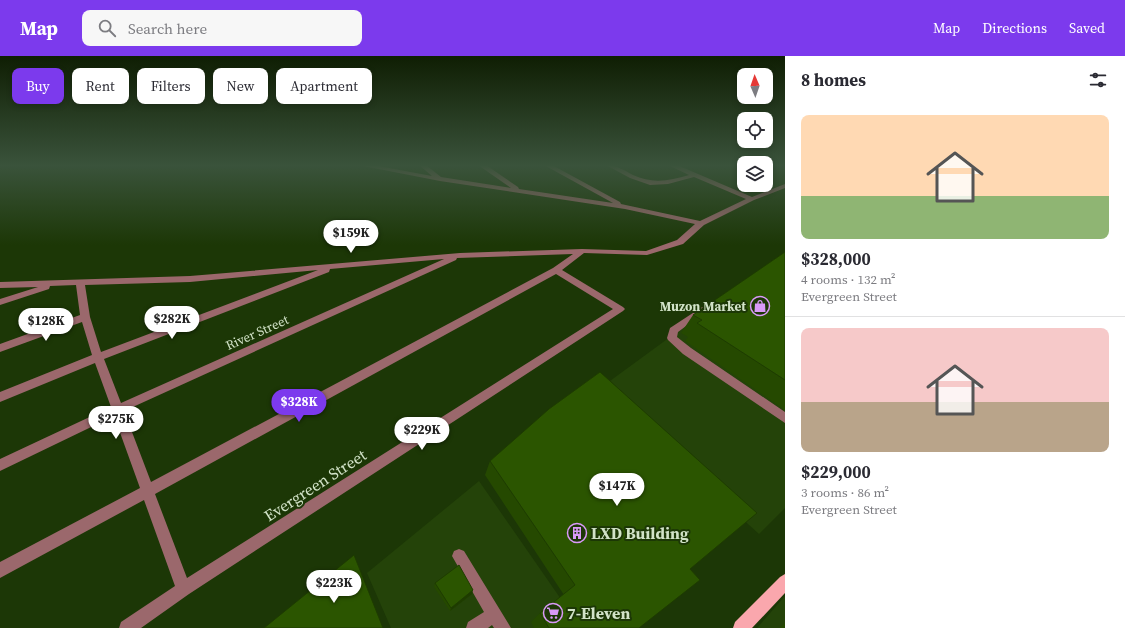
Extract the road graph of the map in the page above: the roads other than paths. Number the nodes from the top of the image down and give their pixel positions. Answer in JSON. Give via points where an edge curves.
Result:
{"nodes":[{"id":1,"x":529,"y":192,"type":"edge"},
{"id":2,"x":597,"y":192,"type":"edge"},
{"id":3,"x":734,"y":192,"type":"edge"},
{"id":4,"x":771,"y":192,"type":"edge"},
{"id":5,"x":752,"y":199,"type":"junction"},
{"id":6,"x":625,"y":207,"type":"junction"},
{"id":7,"x":701,"y":223,"type":"junction"},
{"id":8,"x":582,"y":251,"type":"junction"},
{"id":9,"x":460,"y":255,"type":"junction"},
{"id":10,"x":337,"y":265,"type":"junction"},
{"id":11,"x":556,"y":270,"type":"junction"},
{"id":12,"x":56,"y":284,"type":"junction"},
{"id":13,"x":80,"y":284,"type":"junction"},
{"id":14,"x":0,"y":286,"type":"edge"},
{"id":15,"x":0,"y":302,"type":"edge"},
{"id":16,"x":711,"y":304,"type":"edge"},
{"id":17,"x":85,"y":317,"type":"junction"},
{"id":18,"x":0,"y":348,"type":"edge"},
{"id":19,"x":98,"y":357,"type":"junction"},
{"id":20,"x":0,"y":397,"type":"edge"},
{"id":21,"x":118,"y":409,"type":"junction"},
{"id":22,"x":785,"y":418,"type":"edge"},
{"id":23,"x":0,"y":465,"type":"edge"},
{"id":24,"x":148,"y":491,"type":"junction"},
{"id":25,"x":458,"y":556,"type":"dead end"},
{"id":26,"x":0,"y":570,"type":"edge"},
{"id":27,"x":785,"y":582,"type":"edge"},
{"id":28,"x":184,"y":589,"type":"junction"},
{"id":29,"x":494,"y":614,"type":"junction"},
{"id":30,"x":127,"y":628,"type":"edge"},
{"id":31,"x":474,"y":628,"type":"edge"},
{"id":32,"x":504,"y":628,"type":"edge"},
{"id":33,"x":741,"y":628,"type":"edge"}],
"edges":[{"from":1,"to":6,"type":"street"},
{"from":2,"to":6,"type":"street"},
{"from":3,"to":5,"type":"street"},
{"from":4,"to":5,"type":"street"},
{"from":5,"to":7,"type":"street"},
{"from":6,"to":7,"type":"street"},
{"from":7,"to":8,"type":"street","via":[[680,242],[647,254]]},
{"from":8,"to":9,"type":"street"},
{"from":8,"to":11,"type":"street"},
{"from":9,"to":10,"type":"street"},
{"from":9,"to":21,"type":"street","name":"River Street"},
{"from":10,"to":13,"type":"street","via":[[190,279]]},
{"from":10,"to":19,"type":"street"},
{"from":11,"to":24,"type":"street"},
{"from":11,"to":28,"type":"street","name":"Evergreen Street","via":[[620,309]]},
{"from":12,"to":13,"type":"street"},
{"from":12,"to":14,"type":"street"},
{"from":12,"to":15,"type":"street"},
{"from":13,"to":17,"type":"street"},
{"from":16,"to":22,"type":"street","via":[[673,330],[672,338]]},
{"from":17,"to":18,"type":"street"},
{"from":17,"to":19,"type":"street"},
{"from":19,"to":20,"type":"street"},
{"from":19,"to":21,"type":"street"},
{"from":21,"to":23,"type":"street","name":"River Street"},
{"from":21,"to":24,"type":"street"},
{"from":24,"to":26,"type":"street"},
{"from":24,"to":28,"type":"street"},
{"from":25,"to":29,"type":"street"},
{"from":27,"to":33,"type":"main road"},
{"from":28,"to":30,"type":"street","name":"Evergreen Street"},
{"from":29,"to":31,"type":"street"},
{"from":29,"to":32,"type":"street"}]}
